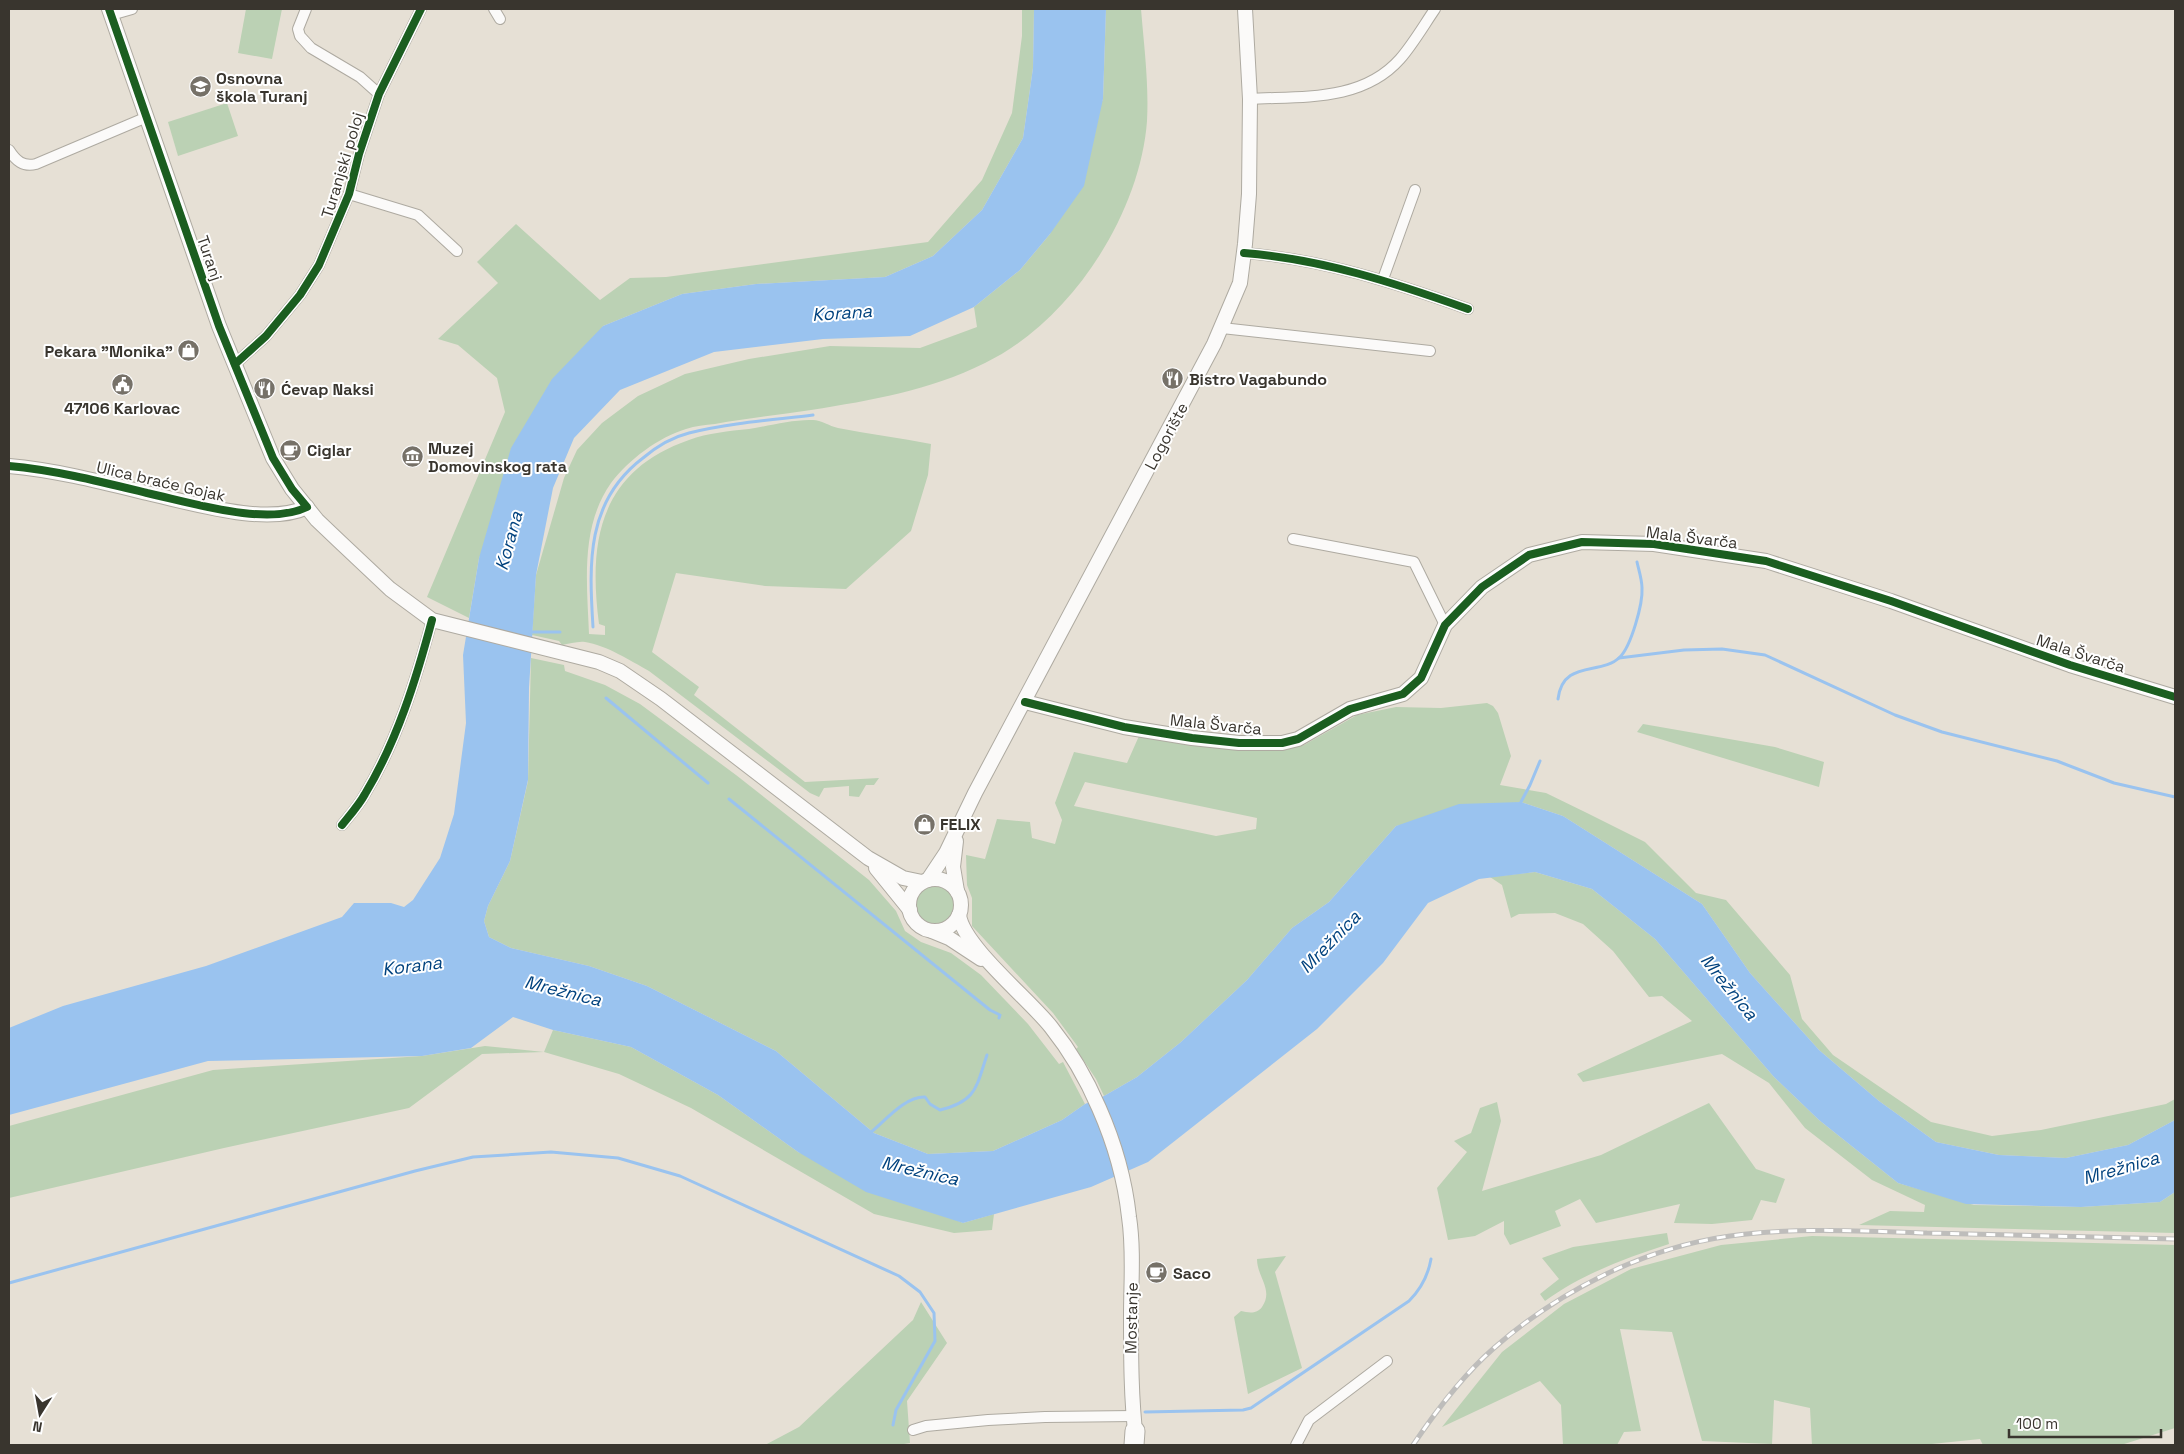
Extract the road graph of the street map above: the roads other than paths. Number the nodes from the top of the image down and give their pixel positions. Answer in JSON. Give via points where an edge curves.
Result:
{"nodes":[{"id":1,"x":132,"y":9,"type":"edge"},
{"id":2,"x":306,"y":9,"type":"edge"},
{"id":3,"x":421,"y":9,"type":"edge"},
{"id":4,"x":494,"y":9,"type":"edge"},
{"id":5,"x":1245,"y":9,"type":"edge"},
{"id":6,"x":1435,"y":9,"type":"edge"},
{"id":7,"x":110,"y":12,"type":"edge"},
{"id":8,"x":500,"y":19,"type":"dead end"},
{"id":9,"x":379,"y":94,"type":"junction"},
{"id":10,"x":1250,"y":99,"type":"junction"},
{"id":11,"x":147,"y":117,"type":"junction"},
{"id":12,"x":9,"y":150,"type":"edge"},
{"id":13,"x":1415,"y":190,"type":"dead end"},
{"id":14,"x":349,"y":194,"type":"junction"},
{"id":15,"x":458,"y":251,"type":"dead end"},
{"id":16,"x":1244,"y":253,"type":"junction"},
{"id":17,"x":1383,"y":279,"type":"junction"},
{"id":18,"x":1468,"y":309,"type":"dead end"},
{"id":19,"x":1222,"y":328,"type":"junction"},
{"id":20,"x":1430,"y":351,"type":"dead end"},
{"id":21,"x":234,"y":364,"type":"junction"},
{"id":22,"x":9,"y":466,"type":"edge"},
{"id":23,"x":306,"y":507,"type":"junction"},
{"id":24,"x":1293,"y":539,"type":"dead end"},
{"id":25,"x":432,"y":620,"type":"junction"},
{"id":26,"x":1445,"y":625,"type":"junction"},
{"id":27,"x":2175,"y":697,"type":"edge"},
{"id":28,"x":1025,"y":702,"type":"junction"},
{"id":29,"x":342,"y":825,"type":"dead end"},
{"id":30,"x":958,"y":830,"type":"junction"},
{"id":31,"x":868,"y":858,"type":"junction"},
{"id":32,"x":925,"y":881,"type":"junction"},
{"id":33,"x":957,"y":891,"type":"junction"},
{"id":34,"x":910,"y":910,"type":"junction"},
{"id":35,"x":959,"y":915,"type":"junction"},
{"id":36,"x":929,"y":930,"type":"junction"},
{"id":37,"x":998,"y":971,"type":"junction"},
{"id":38,"x":1387,"y":1361,"type":"dead end"},
{"id":39,"x":913,"y":1430,"type":"dead end"},
{"id":40,"x":1135,"y":1434,"type":"edge"},
{"id":41,"x":1296,"y":1445,"type":"edge"}],
"edges":[{"from":1,"to":7,"type":"street"},
{"from":2,"to":9,"type":"street","via":[[298,29],[305,43],[360,77]]},
{"from":3,"to":9,"type":"street","name":"Turanjski poloj"},
{"from":4,"to":8,"type":"street"},
{"from":5,"to":10,"type":"main road","name":"Logorište"},
{"from":6,"to":10,"type":"street","via":[[1400,59],[1374,81],[1348,92]]},
{"from":7,"to":11,"type":"main road","name":"Turanj"},
{"from":9,"to":14,"type":"street","name":"Turanjski poloj"},
{"from":10,"to":16,"type":"main road","name":"Logorište","via":[[1249,194]]},
{"from":11,"to":12,"type":"street","via":[[30,166],[20,163]]},
{"from":11,"to":21,"type":"main road","name":"Turanj"},
{"from":13,"to":17,"type":"street"},
{"from":14,"to":15,"type":"street","via":[[418,215]]},
{"from":14,"to":21,"type":"street","name":"Turanjski poloj","via":[[319,265],[300,295],[266,336]]},
{"from":16,"to":17,"type":"street","via":[[1316,263]]},
{"from":16,"to":19,"type":"main road","name":"Logorište","via":[[1240,282]]},
{"from":17,"to":18,"type":"street"},
{"from":19,"to":20,"type":"street"},
{"from":19,"to":28,"type":"main road","name":"Logorište"},
{"from":21,"to":23,"type":"main road","name":"Turanj","via":[[273,458]]},
{"from":22,"to":23,"type":"main road","name":"Ulica braće Gojak","via":[[84,479],[213,509],[270,514]]},
{"from":23,"to":25,"type":"main road","name":"Turanj","via":[[390,589]]},
{"from":24,"to":26,"type":"street","via":[[1414,562]]},
{"from":25,"to":29,"type":"street","via":[[414,684],[382,762],[364,796]]},
{"from":25,"to":31,"type":"main road","name":"Turanj","via":[[608,665],[636,680]]},
{"from":26,"to":27,"type":"main road","name":"Mala Švarča","via":[[1482,587],[1529,555],[1582,542],[1654,544],[1766,561],[1891,601],[2070,665]]},
{"from":26,"to":28,"type":"main road","name":"Mala Švarča","via":[[1421,678],[1403,694],[1350,709],[1311,733],[1282,743],[1239,743],[1124,728]]},
{"from":28,"to":30,"type":"main road","name":"Logorište"},
{"from":30,"to":32,"type":"main road","name":"Logorište","via":[[938,867]]},
{"from":30,"to":33,"type":"main road","name":"Logorište","via":[[953,868]]},
{"from":31,"to":32,"type":"main road","via":[[903,878]]},
{"from":31,"to":34,"type":"main road"},
{"from":32,"to":33,"type":"main road","via":[[944,881]]},
{"from":32,"to":34,"type":"main road","via":[[912,894]]},
{"from":33,"to":35,"type":"main road","via":[[961,907]]},
{"from":34,"to":36,"type":"main road","via":[[916,923]]},
{"from":35,"to":36,"type":"main road","via":[[950,926]]},
{"from":35,"to":37,"type":"main road","via":[[964,932]]},
{"from":36,"to":37,"type":"main road","via":[[949,938]]},
{"from":37,"to":40,"type":"main road","name":"Mostanje","via":[[1040,1014],[1068,1049],[1100,1110],[1118,1162],[1132,1241],[1131,1381]]},
{"from":38,"to":41,"type":"street","via":[[1309,1420]]},
{"from":39,"to":40,"type":"street","via":[[926,1426],[1001,1420]]}]}
